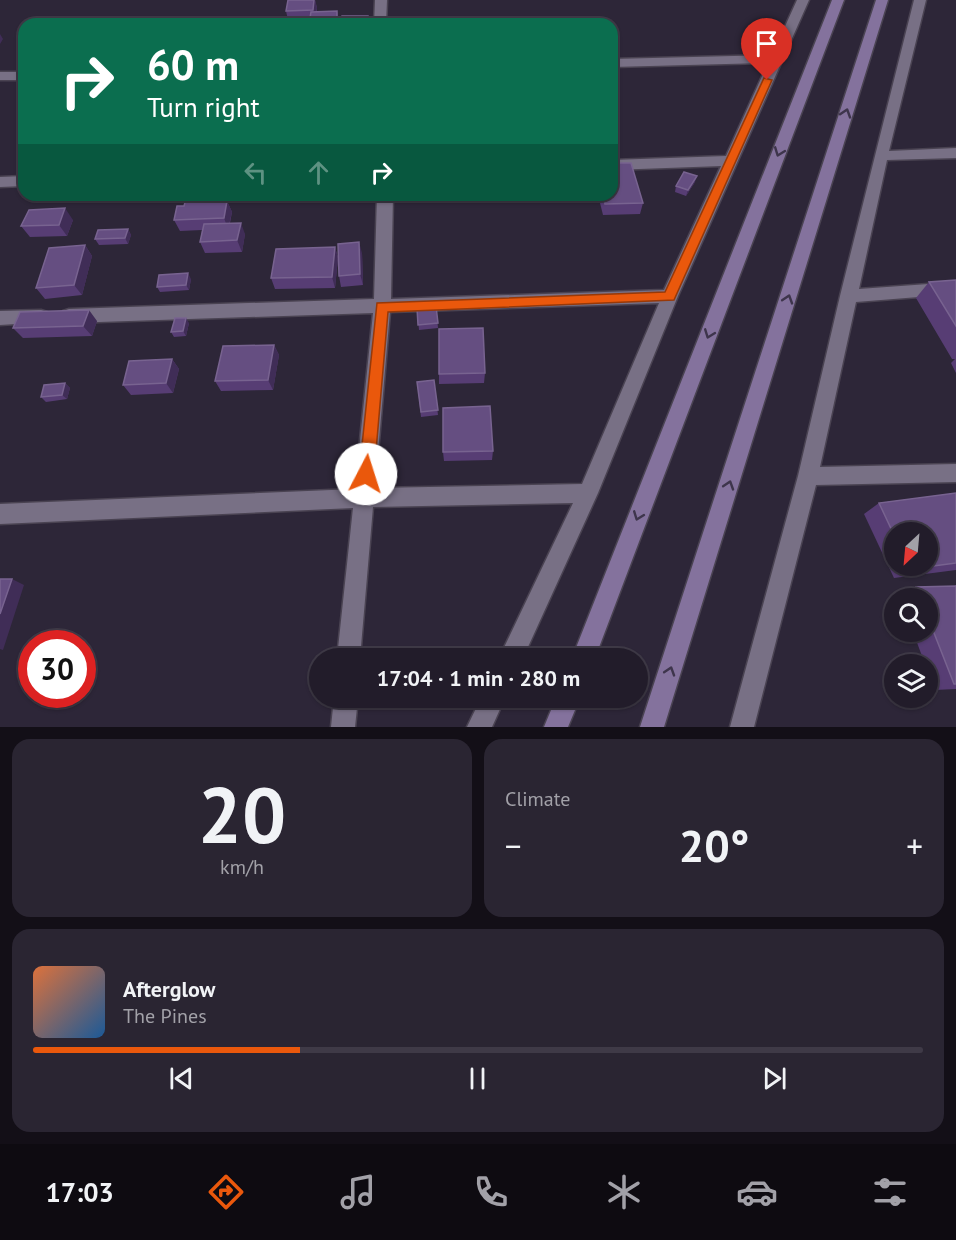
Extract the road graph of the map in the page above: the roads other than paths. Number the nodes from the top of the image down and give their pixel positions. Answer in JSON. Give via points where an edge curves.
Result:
{"nodes":[{"id":1,"x":381,"y":0,"type":"edge"},
{"id":2,"x":803,"y":0,"type":"edge"},
{"id":3,"x":838,"y":0,"type":"edge"},
{"id":4,"x":882,"y":0,"type":"edge"},
{"id":5,"x":920,"y":0,"type":"edge"},
{"id":6,"x":380,"y":18,"type":"edge"},
{"id":7,"x":776,"y":59,"type":"junction"},
{"id":8,"x":618,"y":63,"type":"edge"},
{"id":9,"x":0,"y":76,"type":"edge"},
{"id":10,"x":18,"y":76,"type":"edge"},
{"id":11,"x":956,"y":153,"type":"edge"},
{"id":12,"x":881,"y":156,"type":"junction"},
{"id":13,"x":732,"y":161,"type":"junction"},
{"id":14,"x":618,"y":165,"type":"edge"},
{"id":15,"x":18,"y":181,"type":"edge"},
{"id":16,"x":0,"y":182,"type":"edge"},
{"id":17,"x":385,"y":201,"type":"edge"},
{"id":18,"x":956,"y":288,"type":"edge"},
{"id":19,"x":670,"y":296,"type":"junction"},
{"id":20,"x":848,"y":296,"type":"junction"},
{"id":21,"x":382,"y":307,"type":"junction"},
{"id":22,"x":0,"y":318,"type":"edge"},
{"id":23,"x":956,"y":474,"type":"edge"},
{"id":24,"x":808,"y":476,"type":"junction"},
{"id":25,"x":588,"y":493,"type":"junction"},
{"id":26,"x":364,"y":498,"type":"junction"},
{"id":27,"x":0,"y":514,"type":"edge"},
{"id":28,"x":350,"y":648,"type":"edge"},
{"id":29,"x":516,"y":648,"type":"edge"},
{"id":30,"x":587,"y":648,"type":"edge"},
{"id":31,"x":344,"y":708,"type":"edge"},
{"id":32,"x":488,"y":708,"type":"edge"},
{"id":33,"x":564,"y":708,"type":"edge"},
{"id":34,"x":343,"y":727,"type":"edge"},
{"id":35,"x":479,"y":727,"type":"edge"},
{"id":36,"x":556,"y":727,"type":"edge"},
{"id":37,"x":652,"y":727,"type":"edge"},
{"id":38,"x":742,"y":727,"type":"edge"}],
"edges":[{"from":1,"to":6,"type":"street"},
{"from":2,"to":7,"type":"street"},
{"from":3,"to":30,"type":"street","one_way":true},
{"from":37,"to":4,"type":"street","one_way":true},
{"from":5,"to":12,"type":"street"},
{"from":7,"to":8,"type":"street"},
{"from":7,"to":13,"type":"street"},
{"from":9,"to":10,"type":"street"},
{"from":11,"to":12,"type":"street"},
{"from":12,"to":20,"type":"street"},
{"from":13,"to":14,"type":"street"},
{"from":13,"to":19,"type":"street"},
{"from":15,"to":16,"type":"street"},
{"from":17,"to":21,"type":"street"},
{"from":18,"to":20,"type":"street"},
{"from":19,"to":21,"type":"street"},
{"from":19,"to":25,"type":"street"},
{"from":20,"to":24,"type":"street"},
{"from":21,"to":22,"type":"street"},
{"from":21,"to":26,"type":"street"},
{"from":23,"to":24,"type":"street"},
{"from":24,"to":38,"type":"street"},
{"from":25,"to":26,"type":"street"},
{"from":25,"to":29,"type":"street"},
{"from":26,"to":27,"type":"street"},
{"from":26,"to":28,"type":"street"},
{"from":31,"to":34,"type":"street"},
{"from":32,"to":35,"type":"street"},
{"from":33,"to":36,"type":"street"}]}
